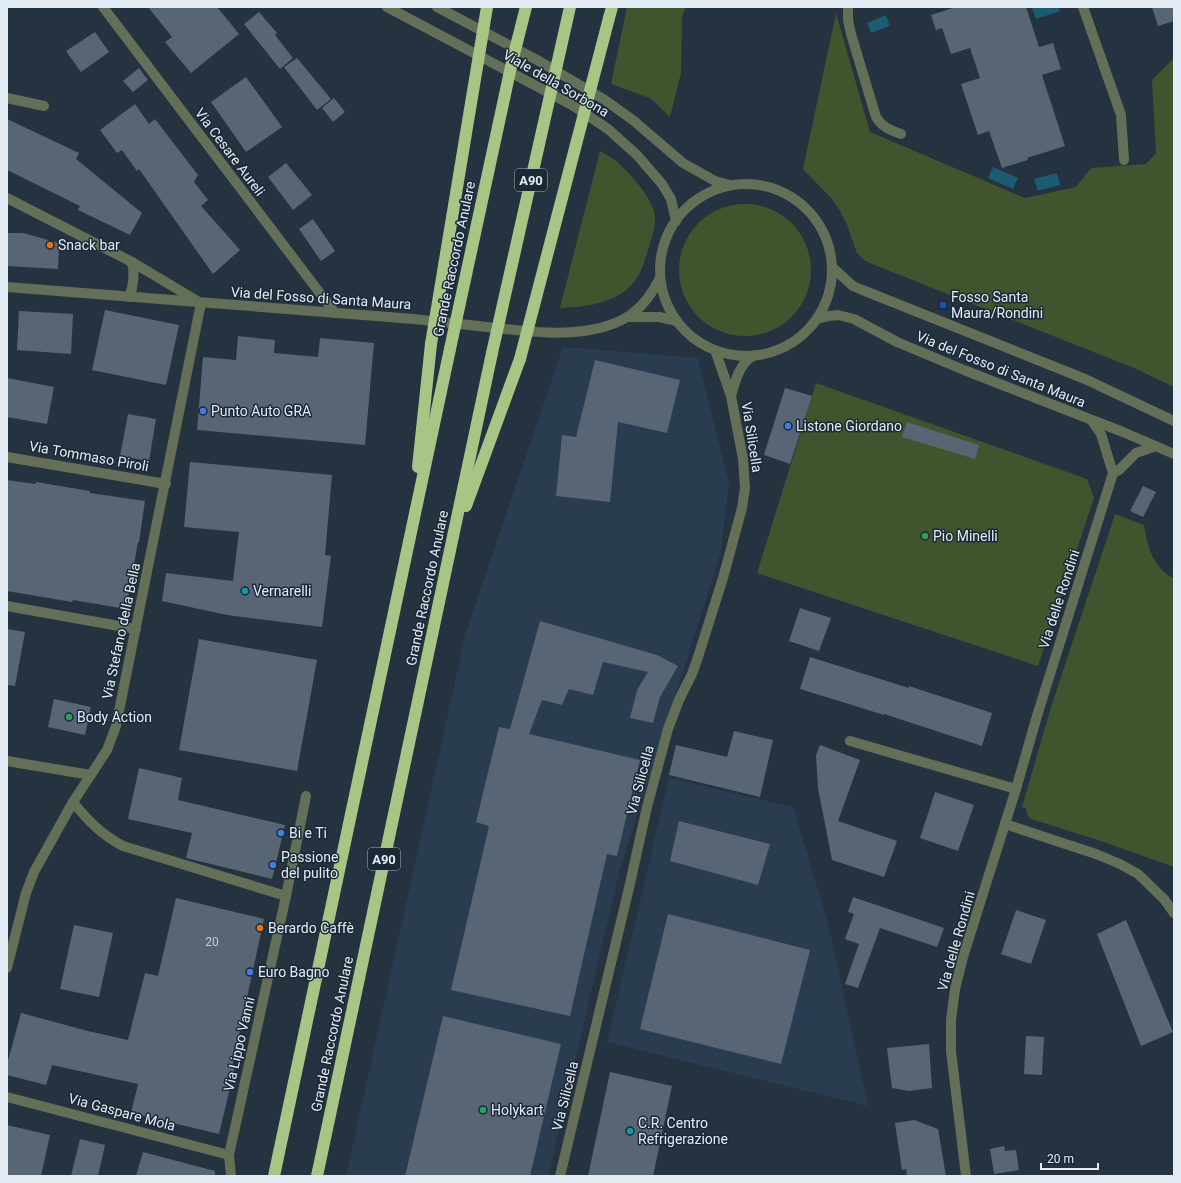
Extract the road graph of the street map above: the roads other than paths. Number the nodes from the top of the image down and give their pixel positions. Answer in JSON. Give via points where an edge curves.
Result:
{"nodes":[{"id":1,"x":104,"y":7,"type":"edge"},
{"id":2,"x":387,"y":7,"type":"edge"},
{"id":3,"x":436,"y":7,"type":"edge"},
{"id":4,"x":487,"y":7,"type":"edge"},
{"id":5,"x":526,"y":7,"type":"edge"},
{"id":6,"x":570,"y":7,"type":"edge"},
{"id":7,"x":848,"y":7,"type":"edge"},
{"id":8,"x":1083,"y":7,"type":"edge"},
{"id":9,"x":610,"y":13,"type":"edge"},
{"id":10,"x":7,"y":98,"type":"edge"},
{"id":11,"x":44,"y":106,"type":"dead end"},
{"id":12,"x":901,"y":134,"type":"dead end"},
{"id":13,"x":1124,"y":160,"type":"dead end"},
{"id":14,"x":730,"y":185,"type":"junction"},
{"id":15,"x":7,"y":198,"type":"edge"},
{"id":16,"x":676,"y":221,"type":"junction"},
{"id":17,"x":132,"y":262,"type":"junction"},
{"id":18,"x":833,"y":268,"type":"junction"},
{"id":19,"x":660,"y":278,"type":"junction"},
{"id":20,"x":7,"y":287,"type":"edge"},
{"id":21,"x":129,"y":297,"type":"junction"},
{"id":22,"x":201,"y":302,"type":"junction"},
{"id":23,"x":335,"y":313,"type":"junction"},
{"id":24,"x":630,"y":317,"type":"junction"},
{"id":25,"x":817,"y":319,"type":"junction"},
{"id":26,"x":677,"y":321,"type":"junction"},
{"id":27,"x":716,"y":350,"type":"junction"},
{"id":28,"x":757,"y":355,"type":"junction"},
{"id":29,"x":732,"y":396,"type":"junction"},
{"id":30,"x":1092,"y":421,"type":"junction"},
{"id":31,"x":1174,"y":421,"type":"edge"},
{"id":32,"x":1156,"y":446,"type":"junction"},
{"id":33,"x":1174,"y":454,"type":"edge"},
{"id":34,"x":7,"y":457,"type":"edge"},
{"id":35,"x":1114,"y":473,"type":"junction"},
{"id":36,"x":166,"y":484,"type":"junction"},
{"id":37,"x":412,"y":526,"type":"junction"},
{"id":38,"x":452,"y":543,"type":"junction"},
{"id":39,"x":7,"y":606,"type":"edge"},
{"id":40,"x":136,"y":629,"type":"junction"},
{"id":41,"x":850,"y":741,"type":"dead end"},
{"id":42,"x":7,"y":761,"type":"edge"},
{"id":43,"x":90,"y":775,"type":"junction"},
{"id":44,"x":1016,"y":789,"type":"junction"},
{"id":45,"x":306,"y":796,"type":"dead end"},
{"id":46,"x":73,"y":802,"type":"junction"},
{"id":47,"x":1005,"y":824,"type":"junction"},
{"id":48,"x":286,"y":896,"type":"junction"},
{"id":49,"x":1174,"y":913,"type":"edge"},
{"id":50,"x":7,"y":968,"type":"edge"},
{"id":51,"x":7,"y":1097,"type":"edge"},
{"id":52,"x":229,"y":1155,"type":"junction"},
{"id":53,"x":230,"y":1176,"type":"edge"},
{"id":54,"x":274,"y":1176,"type":"edge"},
{"id":55,"x":317,"y":1176,"type":"edge"},
{"id":56,"x":560,"y":1176,"type":"edge"},
{"id":57,"x":966,"y":1176,"type":"edge"}],
"edges":[{"from":1,"to":23,"type":"street","name":"Via Cesare Aureli"},
{"from":2,"to":16,"type":"street","name":"Viale della Sorbona","via":[[572,105],[608,129],[637,155],[662,184],[671,199]]},
{"from":3,"to":14,"type":"street","name":"Viale della Sorbona","via":[[539,61],[604,100],[640,126],[683,163],[716,181]]},
{"from":4,"to":37,"type":"highway","bridge":true,"via":[[431,344]]},
{"from":5,"to":37,"type":"highway","name":"Grande Raccordo Anulare","bridge":true},
{"from":6,"to":38,"type":"highway","name":"Grande Raccordo Anulare","number":"A90","bridge":true},
{"from":7,"to":12,"type":"street","via":[[850,34],[876,117],[879,123]]},
{"from":8,"to":13,"type":"street","via":[[1121,115]]},
{"from":9,"to":38,"type":"highway","bridge":true,"via":[[520,359]]},
{"from":10,"to":11,"type":"street"},
{"from":14,"to":16,"type":"street","via":[[702,196]]},
{"from":14,"to":18,"type":"street","via":[[770,187],[789,195],[806,207],[822,229],[830,248]]},
{"from":15,"to":17,"type":"street"},
{"from":16,"to":19,"type":"street","via":[[662,251]]},
{"from":17,"to":21,"type":"street","via":[[134,278]]},
{"from":17,"to":22,"type":"street"},
{"from":18,"to":25,"type":"street","via":[[829,295]]},
{"from":18,"to":31,"type":"street","name":"Via del Fosso di Santa Maura","via":[[860,290],[1085,379]]},
{"from":19,"to":24,"type":"street","name":"Via del Fosso di Santa Maura","via":[[644,304]]},
{"from":19,"to":26,"type":"street","via":[[666,301]]},
{"from":20,"to":21,"type":"street","name":"Via del Fosso di Santa Maura"},
{"from":21,"to":22,"type":"street","name":"Via del Fosso di Santa Maura"},
{"from":22,"to":23,"type":"street","name":"Via del Fosso di Santa Maura"},
{"from":22,"to":36,"type":"street","name":"Via Stefano della Bella"},
{"from":23,"to":24,"type":"street","name":"Via del Fosso di Santa Maura","via":[[545,333],[590,330]]},
{"from":24,"to":26,"type":"street","name":"Via del Fosso di Santa Maura","via":[[659,317]]},
{"from":25,"to":28,"type":"street","via":[[791,344]]},
{"from":25,"to":30,"type":"street","name":"Via del Fosso di Santa Maura","via":[[838,315],[854,319],[897,342]]},
{"from":26,"to":27,"type":"street","via":[[701,343]]},
{"from":27,"to":28,"type":"street","via":[[736,355]]},
{"from":27,"to":29,"type":"street","name":"Via Silicella"},
{"from":28,"to":29,"type":"street","name":"Via Silicella","via":[[750,358],[736,378]]},
{"from":29,"to":56,"type":"street","name":"Via Silicella","via":[[745,473],[741,516],[694,668],[668,729],[647,807]]},
{"from":30,"to":32,"type":"street","name":"Via del Fosso di Santa Maura"},
{"from":30,"to":35,"type":"street","via":[[1101,434]]},
{"from":32,"to":33,"type":"street","name":"Via del Fosso di Santa Maura"},
{"from":32,"to":35,"type":"street","via":[[1136,453]]},
{"from":34,"to":36,"type":"street","name":"Via Tommaso Piroli"},
{"from":35,"to":44,"type":"street","name":"Via delle Rondini"},
{"from":36,"to":40,"type":"street","name":"Via Stefano della Bella"},
{"from":37,"to":54,"type":"highway","name":"Grande Raccordo Anulare"},
{"from":38,"to":55,"type":"highway","name":"Grande Raccordo Anulare","number":"A90"},
{"from":39,"to":40,"type":"street"},
{"from":40,"to":43,"type":"street","name":"Via Stefano della Bella","via":[[113,736]]},
{"from":41,"to":44,"type":"street"},
{"from":42,"to":43,"type":"street"},
{"from":43,"to":46,"type":"street","name":"Via Stefano della Bella"},
{"from":44,"to":47,"type":"street","name":"Via delle Rondini"},
{"from":45,"to":48,"type":"street","name":"Via Lippo Vanni"},
{"from":46,"to":48,"type":"street","via":[[102,834],[123,846]]},
{"from":46,"to":50,"type":"street","name":"Via Stefano della Bella","via":[[28,888]]},
{"from":47,"to":49,"type":"street","via":[[1120,864],[1138,874],[1164,899]]},
{"from":47,"to":57,"type":"street","name":"Via delle Rondini","via":[[963,957],[952,1012],[951,1056]]},
{"from":48,"to":52,"type":"street","name":"Via Lippo Vanni"},
{"from":51,"to":52,"type":"street","name":"Via Gaspare Mola"},
{"from":52,"to":53,"type":"street","name":"Via Lippo Vanni"}]}
